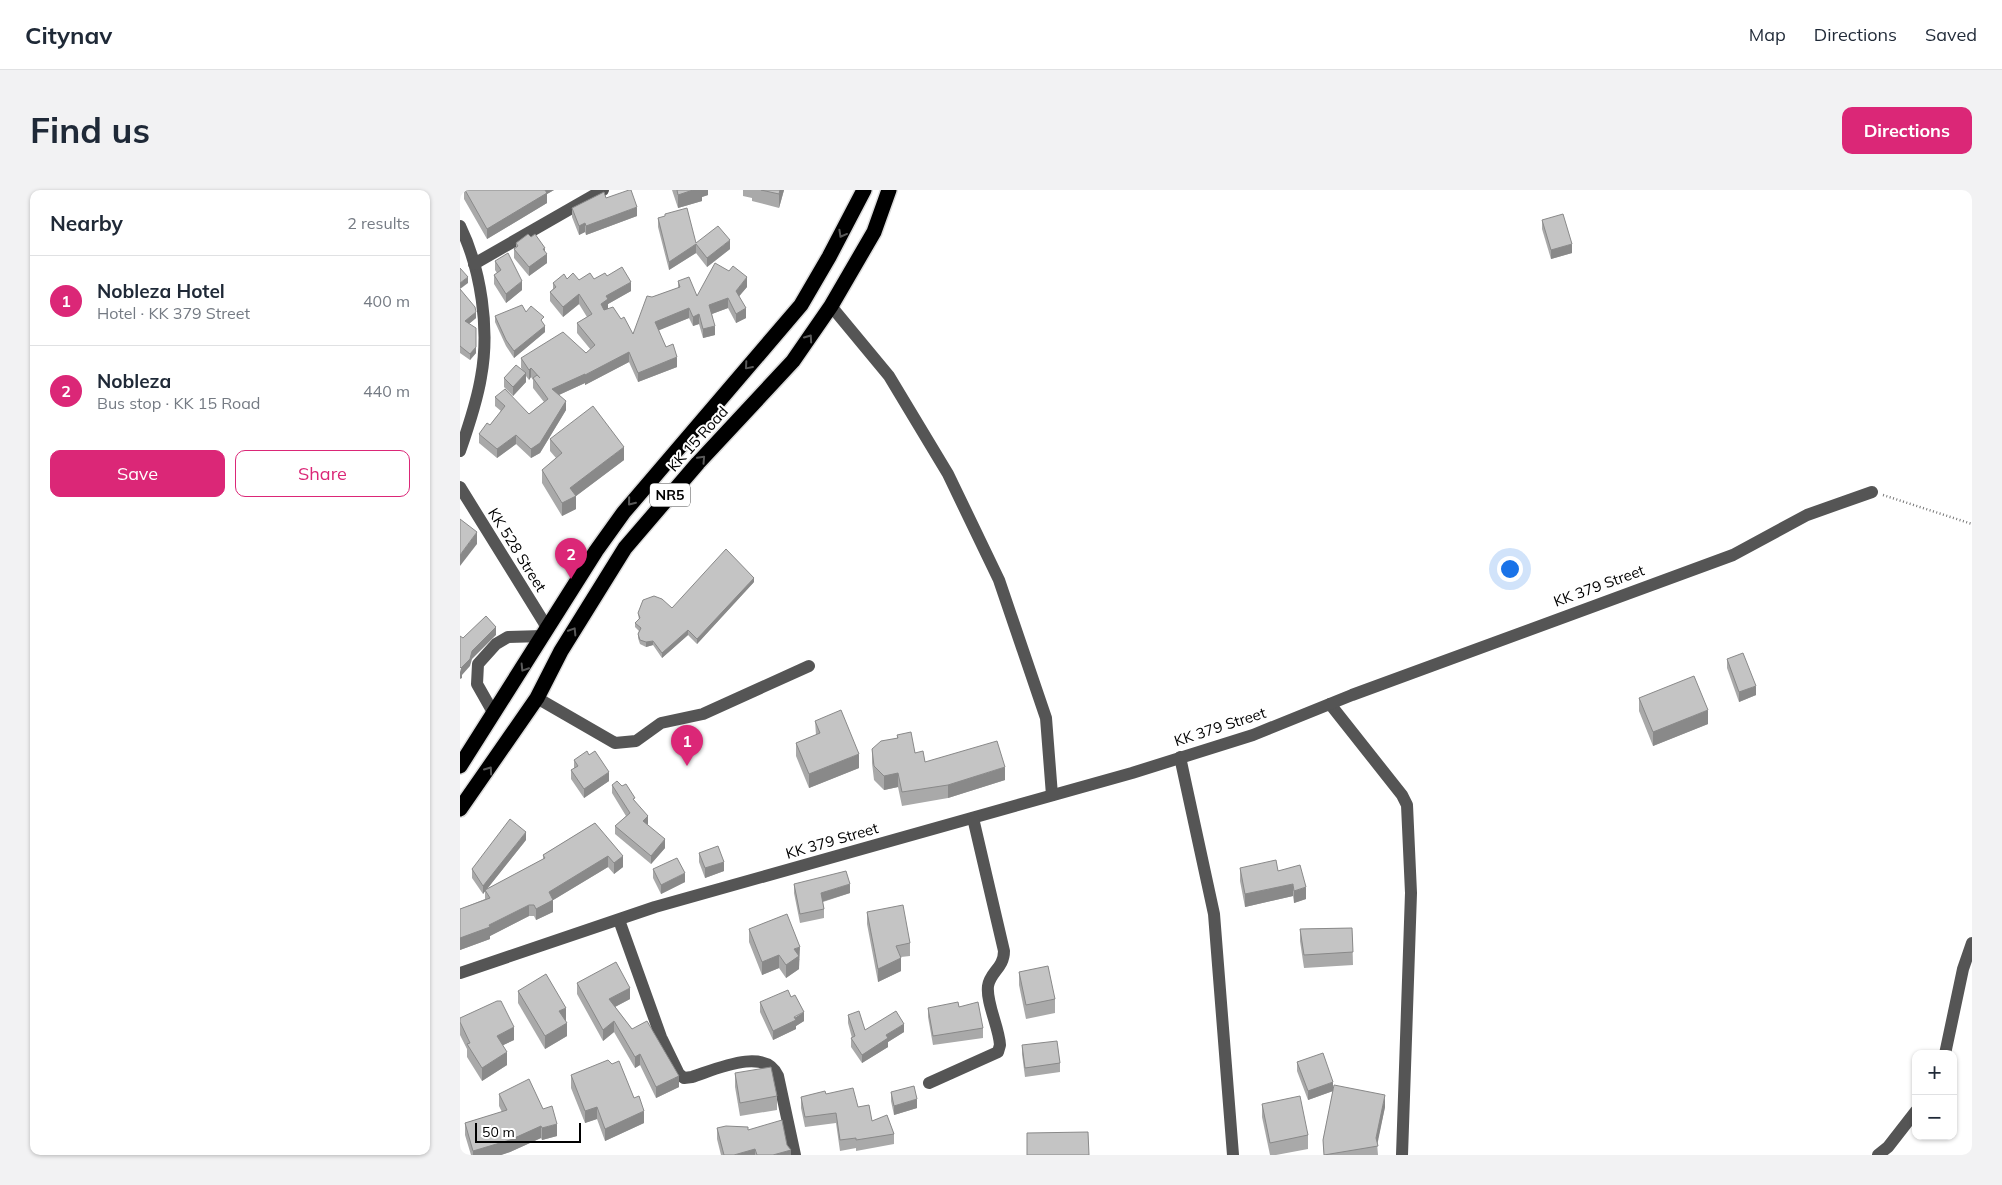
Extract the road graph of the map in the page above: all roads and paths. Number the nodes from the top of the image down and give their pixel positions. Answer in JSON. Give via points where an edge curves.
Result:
{"nodes":[{"id":1,"x":603,"y":190,"type":"edge"},
{"id":2,"x":864,"y":190,"type":"edge"},
{"id":3,"x":889,"y":190,"type":"edge"},
{"id":4,"x":460,"y":226,"type":"edge"},
{"id":5,"x":465,"y":249,"type":"edge"},
{"id":6,"x":474,"y":264,"type":"junction"},
{"id":7,"x":831,"y":306,"type":"junction"},
{"id":8,"x":460,"y":451,"type":"edge"},
{"id":9,"x":460,"y":487,"type":"edge"},
{"id":10,"x":1872,"y":492,"type":"joint"},
{"id":11,"x":1972,"y":524,"type":"edge"},
{"id":12,"x":546,"y":632,"type":"junction"},
{"id":13,"x":809,"y":666,"type":"dead end"},
{"id":14,"x":537,"y":698,"type":"junction"},
{"id":15,"x":1330,"y":704,"type":"junction"},
{"id":16,"x":494,"y":714,"type":"junction"},
{"id":17,"x":1180,"y":758,"type":"junction"},
{"id":18,"x":460,"y":766,"type":"edge"},
{"id":19,"x":1052,"y":795,"type":"junction"},
{"id":20,"x":460,"y":809,"type":"edge"},
{"id":21,"x":973,"y":818,"type":"junction"},
{"id":22,"x":619,"y":920,"type":"junction"},
{"id":23,"x":1972,"y":943,"type":"edge"},
{"id":24,"x":460,"y":973,"type":"edge"},
{"id":25,"x":1946,"y":1050,"type":"edge"},
{"id":26,"x":930,"y":1083,"type":"dead end"},
{"id":27,"x":1912,"y":1116,"type":"edge"},
{"id":28,"x":796,"y":1155,"type":"edge"},
{"id":29,"x":1233,"y":1155,"type":"edge"},
{"id":30,"x":1402,"y":1155,"type":"edge"},
{"id":31,"x":1878,"y":1155,"type":"edge"}],
"edges":[{"from":1,"to":6,"type":"street"},
{"from":2,"to":12,"type":"highway","name":"KK 15 Road","number":"NR5","one_way":true,"via":[[800,305],[624,512]]},
{"from":3,"to":7,"type":"highway","name":"KK 15 Road","number":"NR5","via":[[874,232]]},
{"from":4,"to":5,"type":"street"},
{"from":5,"to":6,"type":"street"},
{"from":6,"to":8,"type":"street","via":[[483,333],[482,376]]},
{"from":14,"to":7,"type":"highway","name":"KK 15 Road","number":"NR5","one_way":true,"via":[[561,650],[625,548],[698,463],[793,361]]},
{"from":7,"to":19,"type":"street","via":[[889,376],[948,474],[1000,580],[1046,718]]},
{"from":9,"to":12,"type":"street","name":"KK 528 Street"},
{"from":10,"to":11,"type":"path"},
{"from":10,"to":15,"type":"street","name":"KK 379 Street","via":[[1807,515],[1733,555]]},
{"from":12,"to":16,"type":"highway","name":"KK 15 Road","number":"NR5","one_way":true},
{"from":12,"to":16,"type":"street","via":[[508,637],[496,644],[478,664],[477,684]]},
{"from":13,"to":14,"type":"street","via":[[703,714],[661,723],[636,741],[624,743],[615,743]]},
{"from":20,"to":14,"type":"highway","name":"KK 15 Road","number":"NR5","one_way":true},
{"from":15,"to":17,"type":"street","name":"KK 379 Street","via":[[1252,735]]},
{"from":15,"to":30,"type":"street","via":[[1407,805],[1411,893]]},
{"from":16,"to":18,"type":"highway","name":"KK 15 Road","number":"NR5"},
{"from":17,"to":19,"type":"street","name":"KK 379 Street"},
{"from":17,"to":29,"type":"street","via":[[1214,914]]},
{"from":19,"to":21,"type":"street","name":"KK 379 Street"},
{"from":21,"to":22,"type":"street","name":"KK 379 Street","via":[[655,907]]},
{"from":21,"to":26,"type":"street","via":[[1004,951],[1004,962],[990,980],[988,990],[1000,1045],[998,1052]]},
{"from":22,"to":24,"type":"street","name":"KK 379 Street"},
{"from":22,"to":28,"type":"street","via":[[661,1037],[678,1074],[684,1078],[692,1077],[742,1062],[758,1061],[775,1069]]},
{"from":23,"to":25,"type":"street","via":[[1963,969]]},
{"from":27,"to":31,"type":"street"}]}
